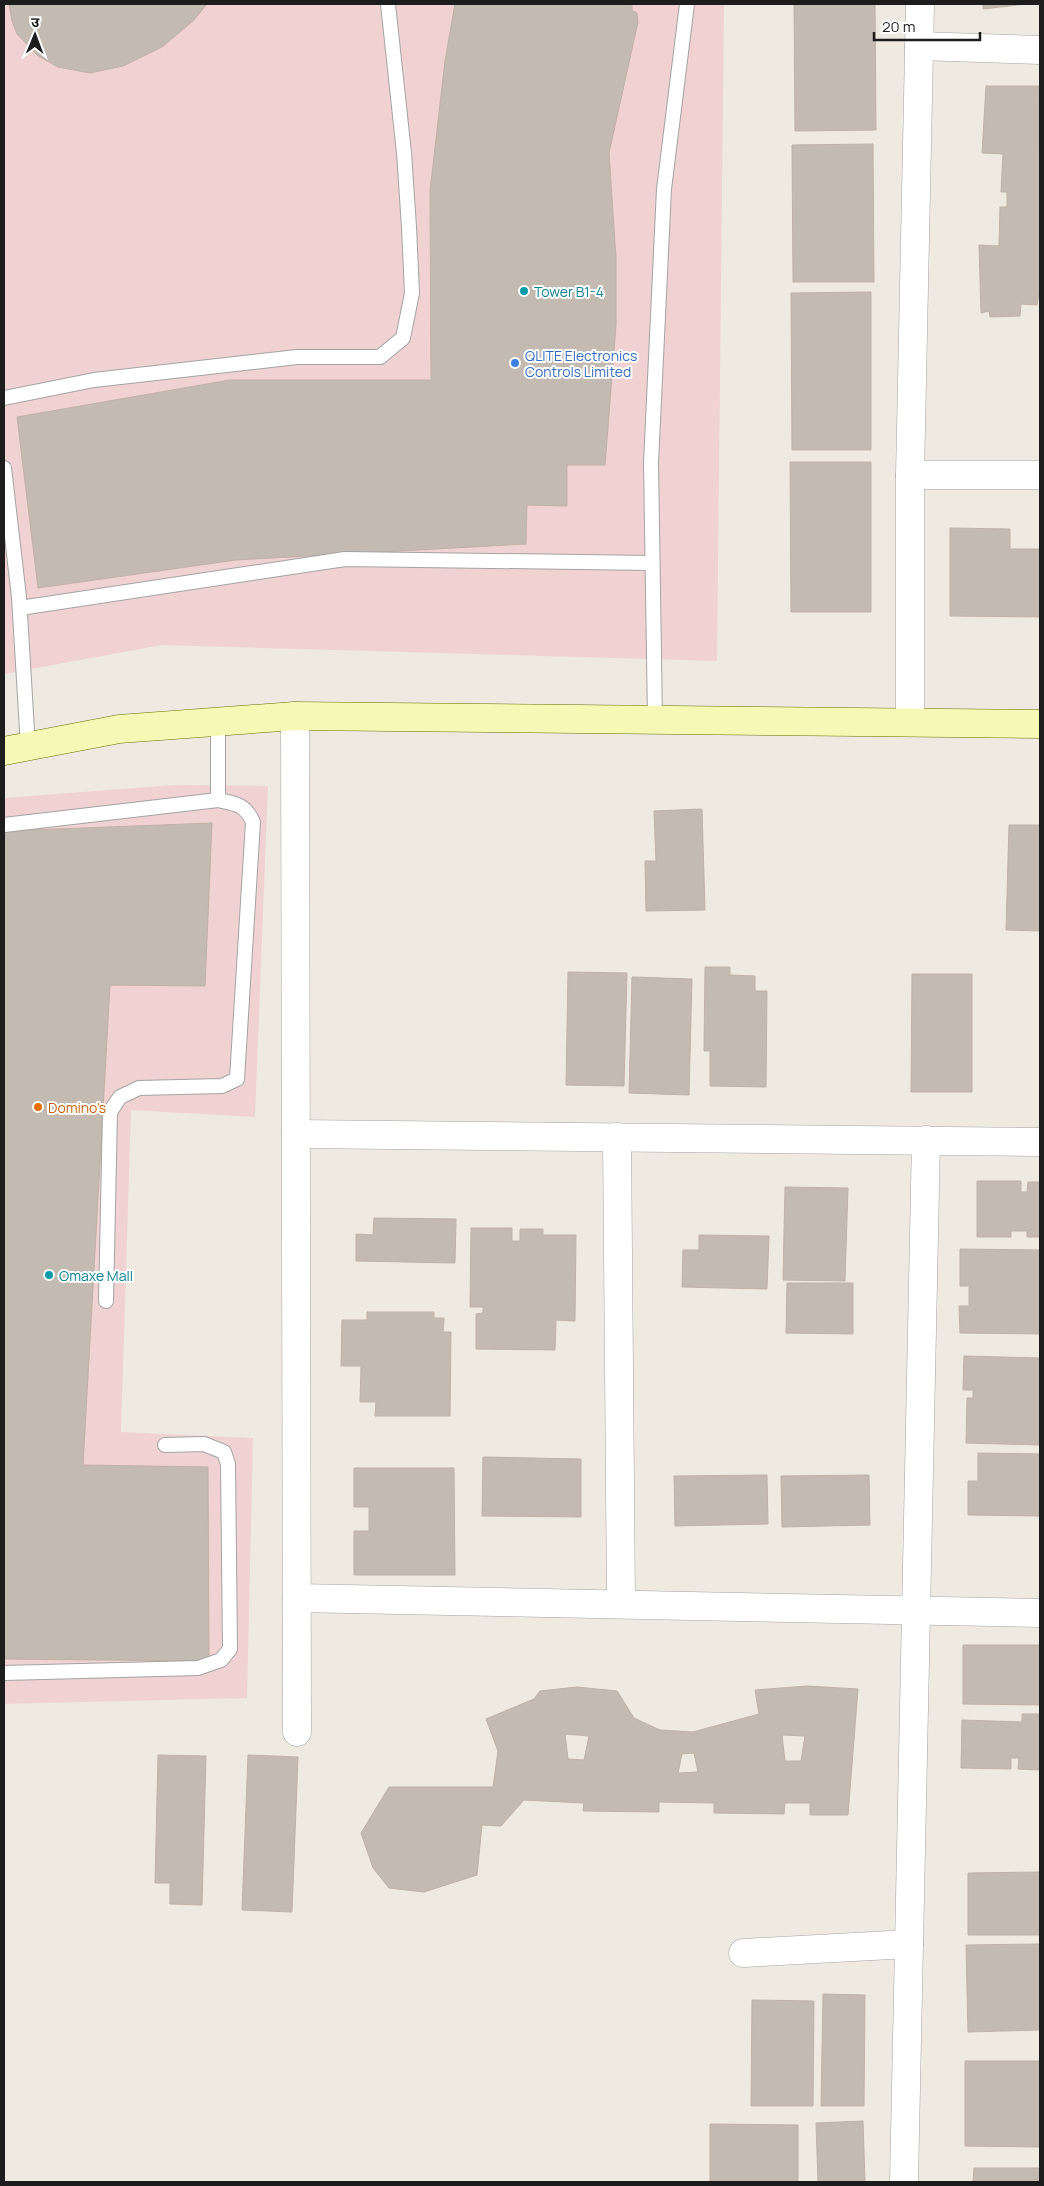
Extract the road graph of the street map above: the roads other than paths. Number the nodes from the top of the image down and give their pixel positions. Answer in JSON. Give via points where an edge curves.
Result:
{"nodes":[{"id":1,"x":388,"y":4,"type":"edge"},
{"id":2,"x":687,"y":4,"type":"edge"},
{"id":3,"x":920,"y":4,"type":"edge"},
{"id":4,"x":919,"y":46,"type":"junction"},
{"id":5,"x":1040,"y":50,"type":"edge"},
{"id":6,"x":4,"y":398,"type":"edge"},
{"id":7,"x":4,"y":468,"type":"edge"},
{"id":8,"x":910,"y":475,"type":"junction"},
{"id":9,"x":1040,"y":475,"type":"edge"},
{"id":10,"x":652,"y":564,"type":"junction"},
{"id":11,"x":20,"y":608,"type":"junction"},
{"id":12,"x":295,"y":716,"type":"junction"},
{"id":13,"x":655,"y":720,"type":"junction"},
{"id":14,"x":218,"y":722,"type":"junction"},
{"id":15,"x":910,"y":722,"type":"junction"},
{"id":16,"x":1040,"y":724,"type":"edge"},
{"id":17,"x":16,"y":749,"type":"edge"},
{"id":18,"x":218,"y":800,"type":"junction"},
{"id":19,"x":4,"y":825,"type":"edge"},
{"id":20,"x":296,"y":1134,"type":"junction"},
{"id":21,"x":617,"y":1137,"type":"junction"},
{"id":22,"x":926,"y":1140,"type":"junction"},
{"id":23,"x":1040,"y":1142,"type":"edge"},
{"id":24,"x":106,"y":1301,"type":"dead end"},
{"id":25,"x":166,"y":1445,"type":"dead end"},
{"id":26,"x":297,"y":1598,"type":"junction"},
{"id":27,"x":621,"y":1604,"type":"junction"},
{"id":28,"x":916,"y":1610,"type":"junction"},
{"id":29,"x":1040,"y":1613,"type":"edge"},
{"id":30,"x":4,"y":1673,"type":"edge"},
{"id":31,"x":297,"y":1732,"type":"dead end"},
{"id":32,"x":909,"y":1944,"type":"junction"},
{"id":33,"x":743,"y":1953,"type":"dead end"},
{"id":34,"x":904,"y":2182,"type":"edge"}],
"edges":[{"from":1,"to":6,"type":"lane","via":[[404,153],[412,293],[404,338],[380,357],[288,358],[94,380]]},
{"from":2,"to":10,"type":"lane","via":[[664,190],[651,463]]},
{"from":3,"to":4,"type":"street"},
{"from":4,"to":5,"type":"street"},
{"from":4,"to":8,"type":"street"},
{"from":7,"to":11,"type":"lane"},
{"from":8,"to":9,"type":"street"},
{"from":8,"to":15,"type":"street"},
{"from":10,"to":11,"type":"lane","via":[[345,559]]},
{"from":10,"to":13,"type":"lane"},
{"from":11,"to":17,"type":"lane"},
{"from":12,"to":13,"type":"street"},
{"from":12,"to":14,"type":"street"},
{"from":12,"to":20,"type":"street"},
{"from":13,"to":15,"type":"street"},
{"from":14,"to":17,"type":"street","via":[[119,729]]},
{"from":14,"to":18,"type":"lane"},
{"from":15,"to":16,"type":"street"},
{"from":18,"to":19,"type":"lane"},
{"from":18,"to":24,"type":"lane","via":[[239,805],[248,811],[253,822],[237,1079],[222,1086],[139,1088],[120,1097],[110,1112]]},
{"from":20,"to":21,"type":"street"},
{"from":20,"to":26,"type":"street"},
{"from":21,"to":22,"type":"street"},
{"from":21,"to":27,"type":"street"},
{"from":22,"to":23,"type":"street"},
{"from":22,"to":28,"type":"street"},
{"from":25,"to":30,"type":"lane","via":[[204,1444],[224,1452],[228,1464],[230,1649],[222,1660],[198,1668]]},
{"from":26,"to":27,"type":"street"},
{"from":26,"to":31,"type":"street"},
{"from":27,"to":28,"type":"street"},
{"from":28,"to":29,"type":"street"},
{"from":28,"to":32,"type":"street"},
{"from":32,"to":33,"type":"street"},
{"from":32,"to":34,"type":"street"}]}
